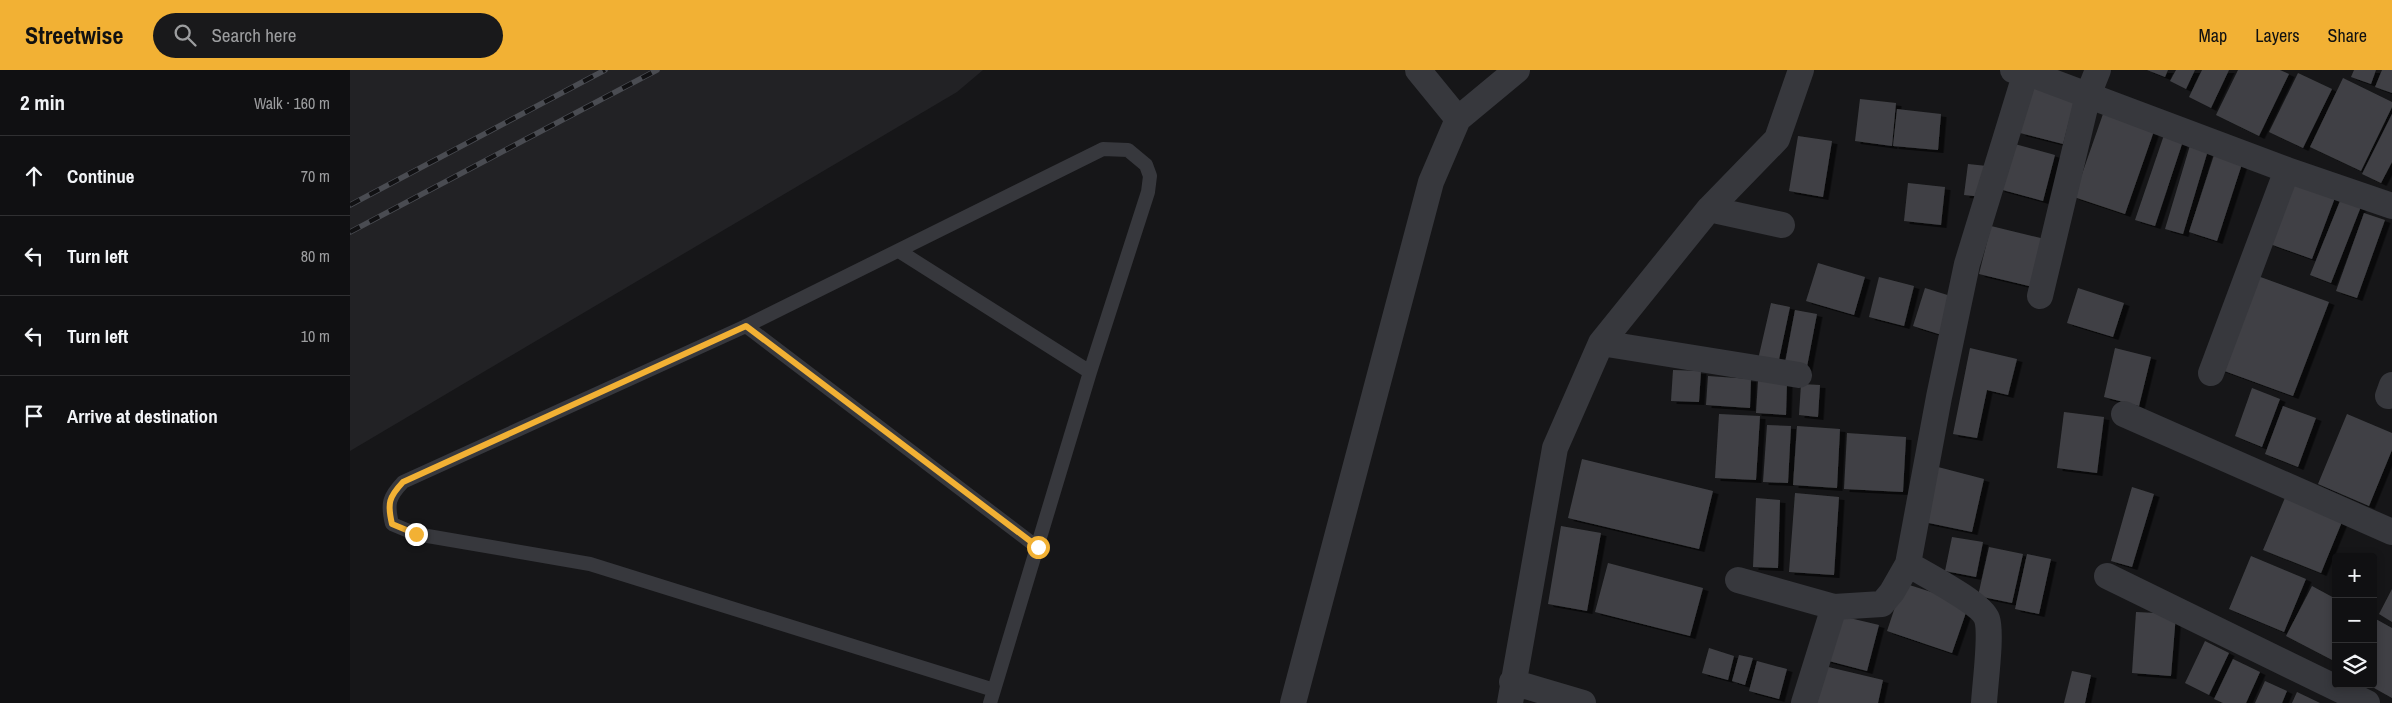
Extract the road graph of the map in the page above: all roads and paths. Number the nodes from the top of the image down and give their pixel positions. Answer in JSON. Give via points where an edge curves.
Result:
{"nodes":[{"id":1,"x":1418,"y":70,"type":"edge"},
{"id":2,"x":1517,"y":70,"type":"edge"},
{"id":3,"x":1801,"y":70,"type":"edge"},
{"id":4,"x":2098,"y":70,"type":"edge"},
{"id":5,"x":2019,"y":71,"type":"edge"},
{"id":6,"x":2054,"y":77,"type":"edge"},
{"id":7,"x":2088,"y":95,"type":"junction"},
{"id":8,"x":1458,"y":119,"type":"junction"},
{"id":9,"x":2287,"y":170,"type":"junction"},
{"id":10,"x":2392,"y":206,"type":"edge"},
{"id":11,"x":1708,"y":209,"type":"junction"},
{"id":12,"x":1782,"y":225,"type":"dead end"},
{"id":13,"x":899,"y":251,"type":"junction"},
{"id":14,"x":2040,"y":296,"type":"dead end"},
{"id":15,"x":746,"y":326,"type":"junction"},
{"id":16,"x":1602,"y":343,"type":"junction"},
{"id":17,"x":1090,"y":372,"type":"junction"},
{"id":18,"x":2211,"y":372,"type":"dead end"},
{"id":19,"x":1799,"y":375,"type":"dead end"},
{"id":20,"x":2124,"y":414,"type":"dead end"},
{"id":21,"x":2392,"y":532,"type":"edge"},
{"id":22,"x":1038,"y":547,"type":"junction"},
{"id":23,"x":1908,"y":564,"type":"junction"},
{"id":24,"x":2107,"y":576,"type":"dead end"},
{"id":25,"x":1738,"y":580,"type":"dead end"},
{"id":26,"x":1834,"y":607,"type":"junction"},
{"id":27,"x":1511,"y":692,"type":"edge"},
{"id":28,"x":992,"y":696,"type":"edge"},
{"id":29,"x":1293,"y":703,"type":"edge"},
{"id":30,"x":1583,"y":703,"type":"edge"},
{"id":31,"x":1804,"y":703,"type":"edge"},
{"id":32,"x":1984,"y":703,"type":"edge"},
{"id":33,"x":2367,"y":703,"type":"edge"}],
"edges":[{"from":1,"to":8,"type":"street"},
{"from":2,"to":8,"type":"street"},
{"from":3,"to":11,"type":"street","via":[[1777,140]]},
{"from":4,"to":7,"type":"street"},
{"from":5,"to":6,"type":"street"},
{"from":5,"to":23,"type":"street","via":[[1967,264]]},
{"from":6,"to":7,"type":"street"},
{"from":7,"to":9,"type":"street"},
{"from":7,"to":14,"type":"street"},
{"from":8,"to":29,"type":"street","via":[[1431,182]]},
{"from":9,"to":10,"type":"street"},
{"from":9,"to":18,"type":"street"},
{"from":11,"to":12,"type":"street"},
{"from":11,"to":16,"type":"street"},
{"from":13,"to":15,"type":"lane"},
{"from":13,"to":17,"type":"lane"},
{"from":13,"to":17,"type":"lane","via":[[1104,149],[1128,150],[1146,165],[1150,176],[1148,192]]},
{"from":15,"to":22,"type":"lane"},
{"from":15,"to":28,"type":"lane","via":[[403,482],[391,495],[389,510],[392,524],[416,534],[590,564]]},
{"from":16,"to":19,"type":"street"},
{"from":16,"to":27,"type":"street","via":[[1554,448]]},
{"from":17,"to":22,"type":"lane"},
{"from":20,"to":21,"type":"street"},
{"from":22,"to":28,"type":"lane"},
{"from":23,"to":26,"type":"street","via":[[1882,604]]},
{"from":23,"to":32,"type":"street","via":[[1978,606],[1987,618]]},
{"from":24,"to":33,"type":"street"},
{"from":25,"to":26,"type":"street"},
{"from":26,"to":31,"type":"street"},
{"from":27,"to":30,"type":"street"}]}
